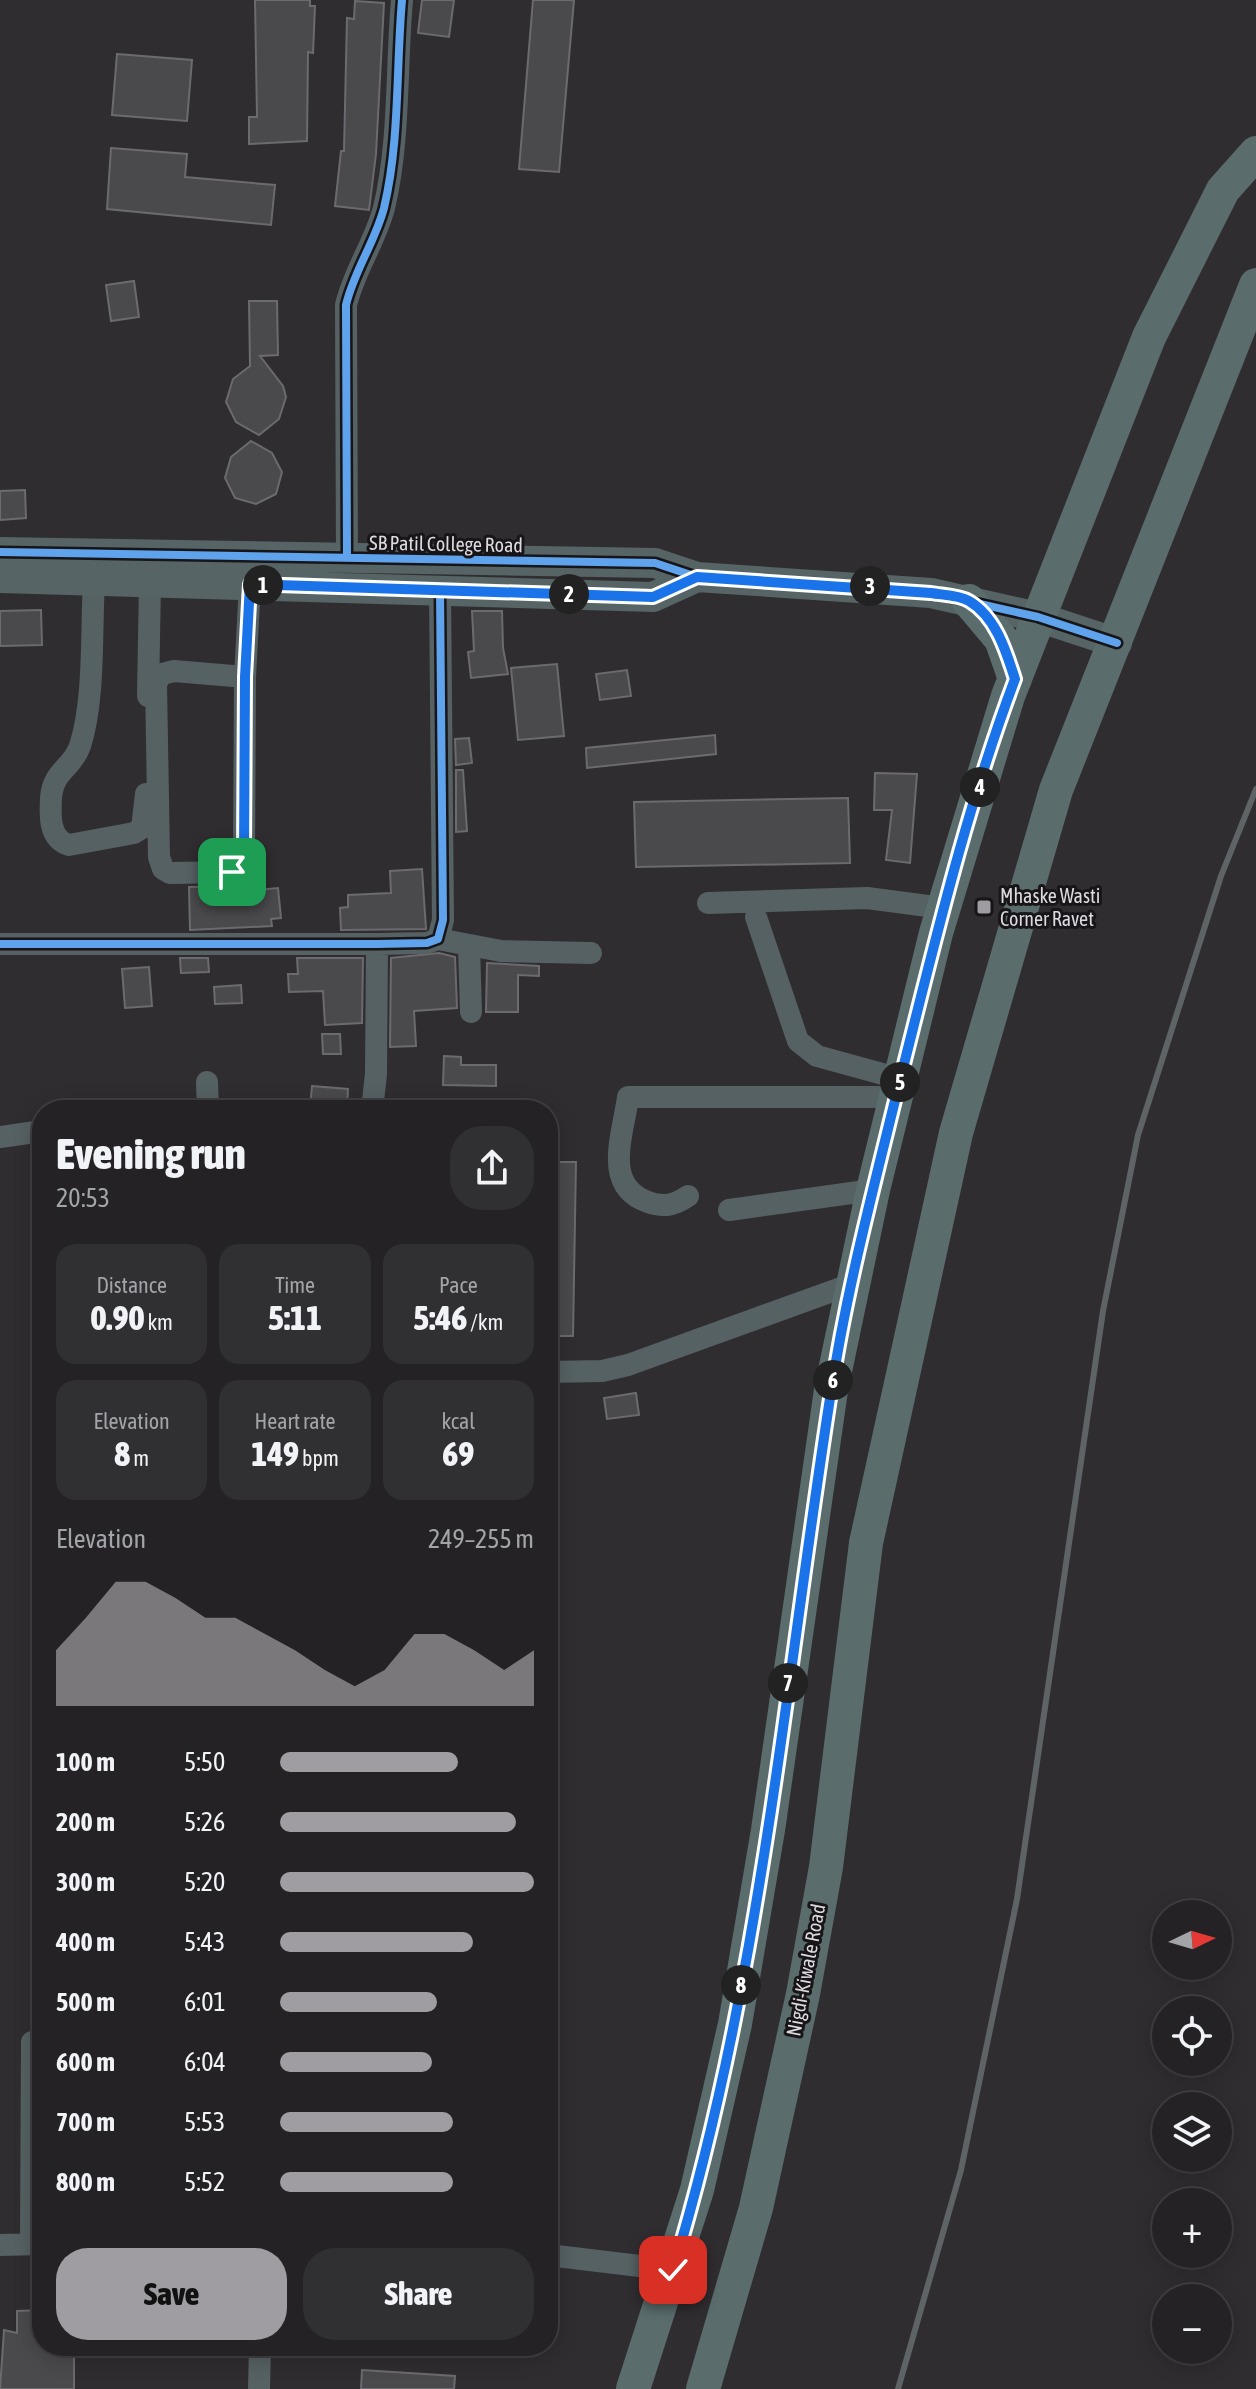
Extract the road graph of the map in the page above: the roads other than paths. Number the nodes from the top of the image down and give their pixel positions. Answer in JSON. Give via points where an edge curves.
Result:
{"nodes":[{"id":1,"x":402,"y":0,"type":"edge"},
{"id":2,"x":1256,"y":153,"type":"edge"},
{"id":3,"x":1256,"y":285,"type":"edge"},
{"id":4,"x":0,"y":552,"type":"edge"},
{"id":5,"x":347,"y":558,"type":"junction"},
{"id":6,"x":697,"y":577,"type":"junction"},
{"id":7,"x":0,"y":578,"type":"edge"},
{"id":8,"x":94,"y":580,"type":"junction"},
{"id":9,"x":150,"y":582,"type":"junction"},
{"id":10,"x":250,"y":584,"type":"junction"},
{"id":11,"x":440,"y":589,"type":"junction"},
{"id":12,"x":969,"y":601,"type":"junction"},
{"id":13,"x":1038,"y":617,"type":"junction"},
{"id":14,"x":1117,"y":643,"type":"junction"},
{"id":15,"x":245,"y":677,"type":"junction"},
{"id":16,"x":1015,"y":679,"type":"junction"},
{"id":17,"x":708,"y":903,"type":"dead end"},
{"id":18,"x":943,"y":908,"type":"junction"},
{"id":19,"x":756,"y":917,"type":"dead end"},
{"id":20,"x":438,"y":939,"type":"junction"},
{"id":21,"x":0,"y":944,"type":"edge"},
{"id":22,"x":377,"y":944,"type":"junction"},
{"id":23,"x":469,"y":946,"type":"junction"},
{"id":24,"x":591,"y":953,"type":"dead end"},
{"id":25,"x":471,"y":1012,"type":"dead end"},
{"id":26,"x":207,"y":1082,"type":"dead end"},
{"id":27,"x":898,"y":1088,"type":"junction"},
{"id":28,"x":208,"y":1100,"type":"edge"},
{"id":29,"x":373,"y":1100,"type":"edge"},
{"id":30,"x":32,"y":1132,"type":"edge"},
{"id":31,"x":0,"y":1137,"type":"edge"},
{"id":32,"x":873,"y":1190,"type":"junction"},
{"id":33,"x":688,"y":1196,"type":"dead end"},
{"id":34,"x":729,"y":1210,"type":"dead end"},
{"id":35,"x":852,"y":1284,"type":"junction"},
{"id":36,"x":558,"y":1372,"type":"edge"},
{"id":37,"x":32,"y":2244,"type":"edge"},
{"id":38,"x":0,"y":2245,"type":"edge"},
{"id":39,"x":558,"y":2256,"type":"edge"},
{"id":40,"x":673,"y":2270,"type":"junction"},
{"id":41,"x":260,"y":2356,"type":"edge"},
{"id":42,"x":259,"y":2389,"type":"edge"},
{"id":43,"x":633,"y":2389,"type":"edge"},
{"id":44,"x":703,"y":2389,"type":"edge"}],
"edges":[{"from":1,"to":5,"type":"street","via":[[391,171],[383,211],[346,305]]},
{"from":2,"to":13,"type":"main road","via":[[1223,190],[1149,337]]},
{"from":3,"to":14,"type":"main road","name":"Nigdi-Kiwale Road"},
{"from":4,"to":5,"type":"street","name":"SB Patil College Road"},
{"from":5,"to":6,"type":"street","name":"SB Patil College Road","via":[[655,563]]},
{"from":6,"to":11,"type":"street","via":[[653,597]]},
{"from":6,"to":12,"type":"street","via":[[871,586]]},
{"from":7,"to":8,"type":"street"},
{"from":8,"to":9,"type":"street"},
{"from":8,"to":9,"type":"street","via":[[86,720],[79,749],[53,783],[51,802],[53,833],[69,845],[142,828]]},
{"from":9,"to":10,"type":"street"},
{"from":10,"to":11,"type":"street"},
{"from":10,"to":15,"type":"street"},
{"from":11,"to":20,"type":"street","via":[[443,920]]},
{"from":12,"to":13,"type":"street"},
{"from":12,"to":16,"type":"main road","via":[[1001,639]]},
{"from":13,"to":14,"type":"street"},
{"from":13,"to":16,"type":"main road"},
{"from":14,"to":44,"type":"main road","name":"Nigdi-Kiwale Road","via":[[1056,790],[956,1133],[866,1543],[826,1867],[803,1994],[756,2208]]},
{"from":15,"to":15,"type":"street","via":[[241,868],[170,873],[159,857],[156,683],[162,674],[174,671]]},
{"from":16,"to":18,"type":"main road"},
{"from":17,"to":18,"type":"street","via":[[867,898]]},
{"from":18,"to":27,"type":"main road"},
{"from":19,"to":27,"type":"street","via":[[798,1041],[817,1056]]},
{"from":20,"to":22,"type":"street"},
{"from":20,"to":23,"type":"street"},
{"from":21,"to":22,"type":"street"},
{"from":22,"to":29,"type":"street"},
{"from":23,"to":24,"type":"street"},
{"from":23,"to":25,"type":"street"},
{"from":26,"to":28,"type":"street"},
{"from":27,"to":32,"type":"main road"},
{"from":27,"to":33,"type":"street","via":[[628,1097],[621,1183],[637,1198],[658,1206],[677,1204]]},
{"from":30,"to":31,"type":"street"},
{"from":32,"to":34,"type":"street"},
{"from":32,"to":35,"type":"main road"},
{"from":35,"to":36,"type":"street","via":[[628,1365]]},
{"from":35,"to":40,"type":"main road","via":[[831,1390],[735,2024]]},
{"from":37,"to":38,"type":"street"},
{"from":39,"to":40,"type":"street"},
{"from":40,"to":43,"type":"main road"},
{"from":41,"to":42,"type":"street"}]}
